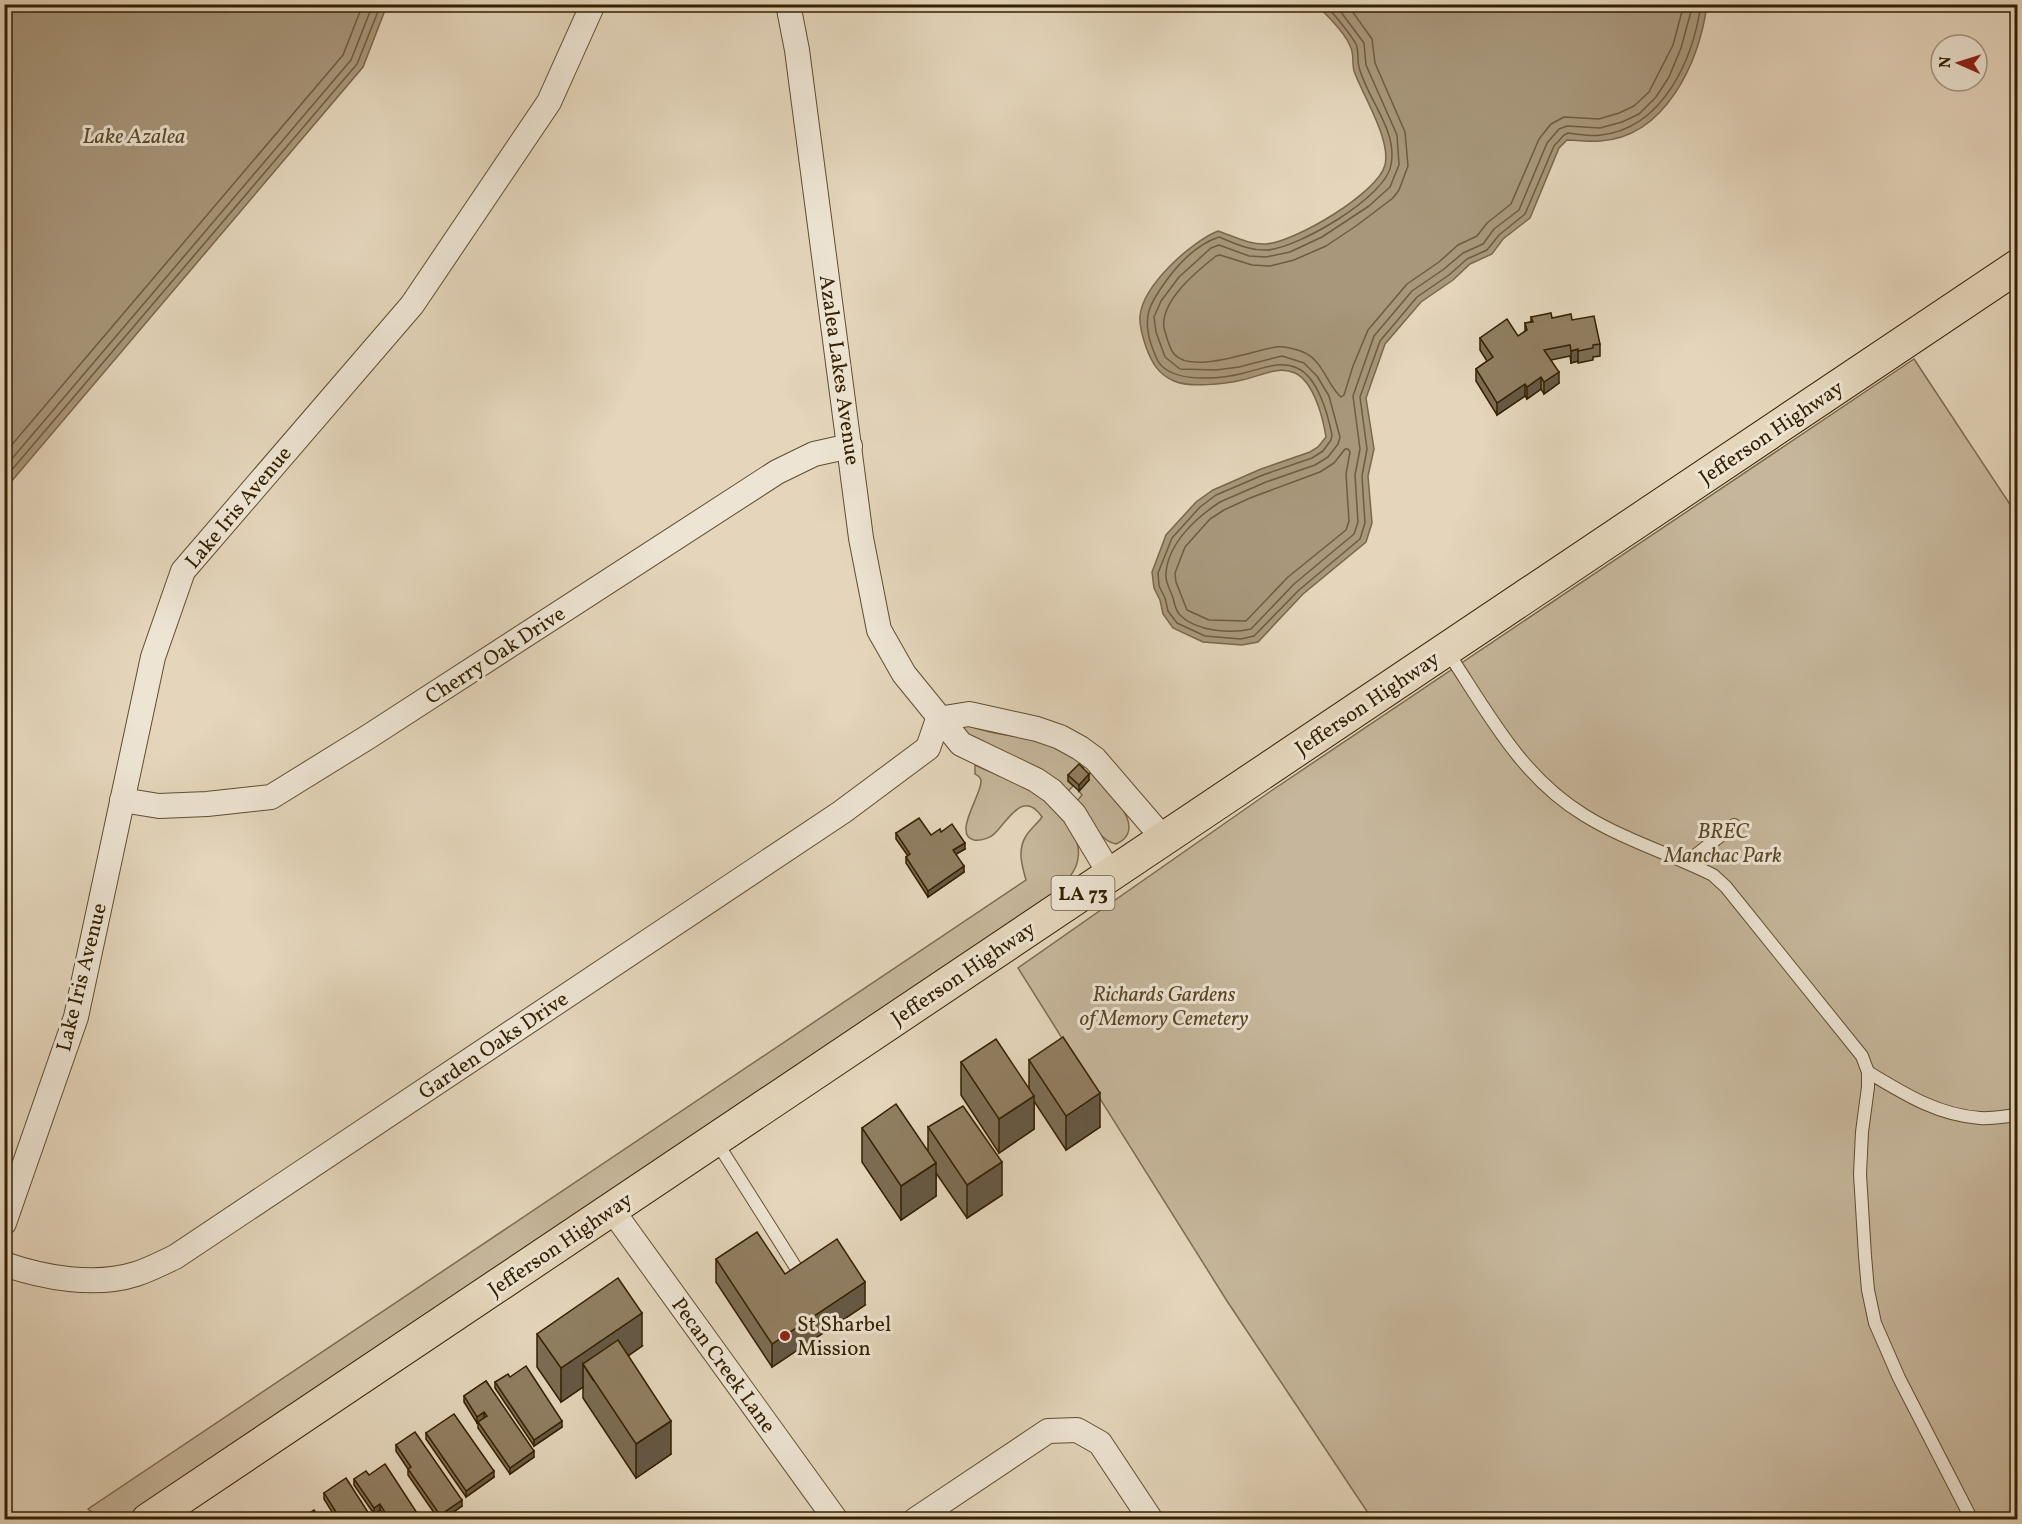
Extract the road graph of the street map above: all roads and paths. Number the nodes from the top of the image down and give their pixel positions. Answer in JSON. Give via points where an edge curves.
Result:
{"nodes":[{"id":1,"x":593,"y":4,"type":"edge"},
{"id":2,"x":788,"y":4,"type":"edge"},
{"id":3,"x":2018,"y":266,"type":"edge"},
{"id":4,"x":850,"y":446,"type":"junction"},
{"id":5,"x":1446,"y":650,"type":"junction"},
{"id":6,"x":938,"y":719,"type":"junction"},
{"id":7,"x":122,"y":800,"type":"junction"},
{"id":8,"x":1734,"y":825,"type":"dead end"},
{"id":9,"x":1163,"y":838,"type":"junction"},
{"id":10,"x":1687,"y":862,"type":"junction"},
{"id":11,"x":1110,"y":874,"type":"junction"},
{"id":12,"x":1868,"y":1072,"type":"junction"},
{"id":13,"x":2018,"y":1115,"type":"edge"},
{"id":14,"x":715,"y":1140,"type":"junction"},
{"id":15,"x":612,"y":1210,"type":"junction"},
{"id":16,"x":4,"y":1223,"type":"edge"},
{"id":17,"x":4,"y":1264,"type":"edge"},
{"id":18,"x":800,"y":1274,"type":"edge"},
{"id":19,"x":148,"y":1520,"type":"edge"},
{"id":20,"x":836,"y":1520,"type":"edge"},
{"id":21,"x":915,"y":1520,"type":"edge"},
{"id":22,"x":1151,"y":1520,"type":"edge"},
{"id":23,"x":1972,"y":1520,"type":"edge"}],
"edges":[{"from":1,"to":7,"type":"street","name":"Lake Iris Avenue","via":[[549,102],[412,305],[183,571],[153,657]]},
{"from":2,"to":4,"type":"street","name":"Azalea Lakes Avenue"},
{"from":3,"to":5,"type":"main road","name":"Jefferson Highway","number":"LA 73"},
{"from":4,"to":6,"type":"street","name":"Azalea Lakes Avenue","via":[[861,538],[879,630],[904,674]]},
{"from":4,"to":7,"type":"street","name":"Cherry Oak Drive","via":[[814,454],[777,472],[272,797],[159,806]]},
{"from":5,"to":9,"type":"main road","name":"Jefferson Highway","number":"LA 73"},
{"from":5,"to":10,"type":"lane","via":[[1510,748],[1542,784],[1594,821]]},
{"from":6,"to":9,"type":"street","via":[[969,714],[1037,729],[1070,742],[1095,759]]},
{"from":6,"to":11,"type":"street","name":"Azalea Lakes Avenue","via":[[961,744],[1052,791],[1074,814]]},
{"from":6,"to":17,"type":"street","name":"Garden Oaks Drive","via":[[928,748],[842,812],[175,1257],[135,1274],[99,1280],[65,1278]]},
{"from":7,"to":16,"type":"street","name":"Lake Iris Avenue","via":[[76,1017]]},
{"from":8,"to":10,"type":"lane"},
{"from":9,"to":11,"type":"main road","name":"Jefferson Highway","number":"LA 73"},
{"from":10,"to":12,"type":"lane","via":[[1713,875],[1726,887],[1862,1056]]},
{"from":11,"to":14,"type":"main road","name":"Jefferson Highway","number":"LA 73"},
{"from":12,"to":13,"type":"lane","via":[[1938,1110],[1981,1118]]},
{"from":12,"to":23,"type":"lane","via":[[1860,1174],[1866,1267],[1875,1323]]},
{"from":14,"to":15,"type":"main road","name":"Jefferson Highway","number":"LA 73"},
{"from":14,"to":18,"type":"lane"},
{"from":15,"to":19,"type":"main road","name":"Jefferson Highway","number":"LA 73"},
{"from":15,"to":20,"type":"street","name":"Pecan Creek Lane"},
{"from":21,"to":22,"type":"street","via":[[1048,1431],[1077,1430],[1100,1443]]}]}
